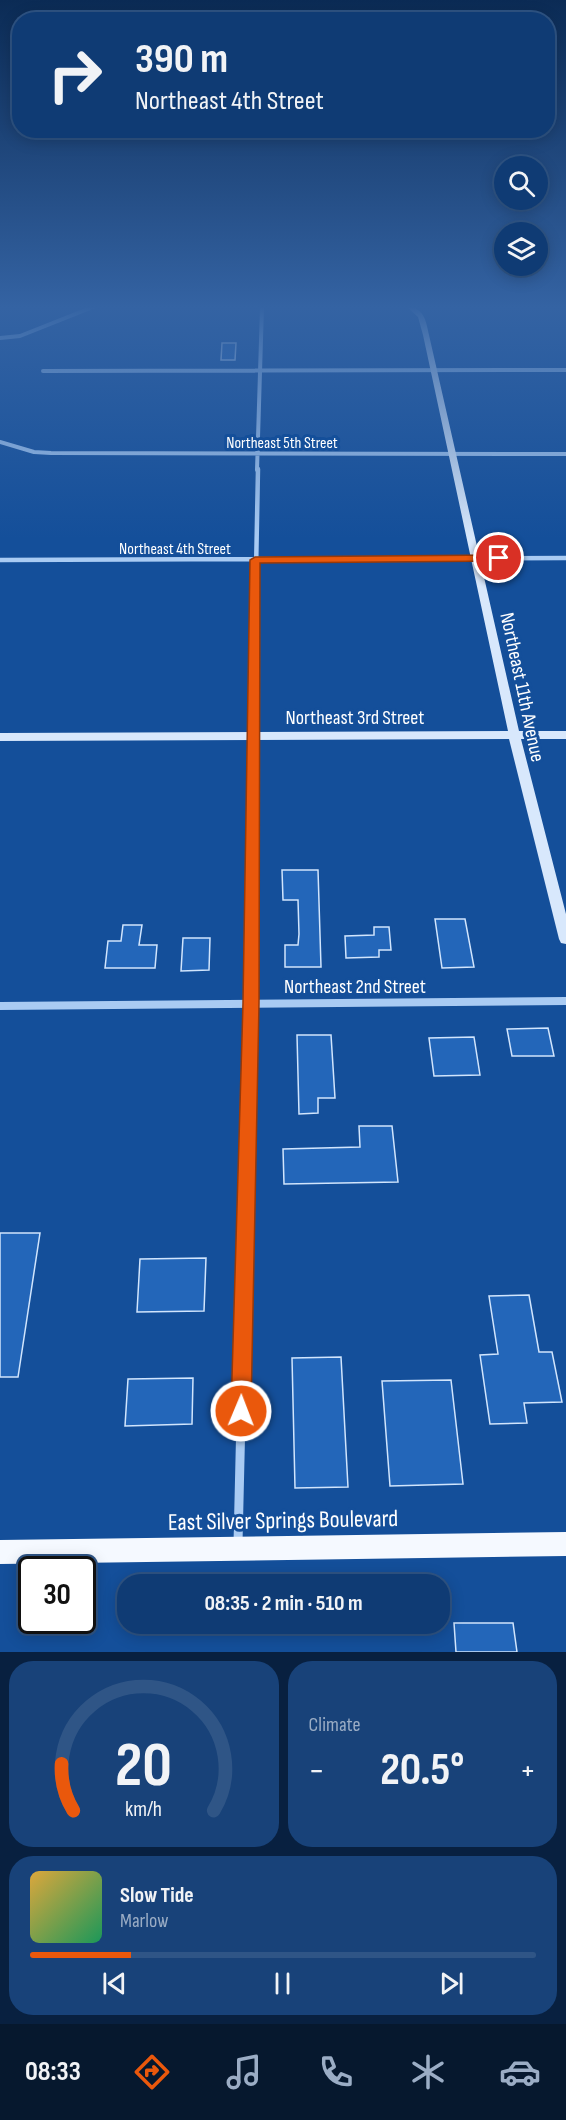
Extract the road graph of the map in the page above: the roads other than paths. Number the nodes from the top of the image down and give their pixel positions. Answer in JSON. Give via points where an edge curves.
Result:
{"nodes":[{"id":1,"x":261,"y":384,"type":"edge"},
{"id":2,"x":437,"y":384,"type":"edge"},
{"id":3,"x":0,"y":442,"type":"edge"},
{"id":4,"x":259,"y":454,"type":"junction"},
{"id":5,"x":566,"y":454,"type":"edge"},
{"id":6,"x":453,"y":455,"type":"junction"},
{"id":7,"x":477,"y":558,"type":"junction"},
{"id":8,"x":566,"y":558,"type":"edge"},
{"id":9,"x":0,"y":560,"type":"edge"},
{"id":10,"x":255,"y":560,"type":"junction"},
{"id":11,"x":514,"y":735,"type":"junction"},
{"id":12,"x":566,"y":735,"type":"edge"},
{"id":13,"x":252,"y":736,"type":"junction"},
{"id":14,"x":0,"y":737,"type":"edge"},
{"id":15,"x":566,"y":939,"type":"edge"},
{"id":16,"x":566,"y":1001,"type":"edge"},
{"id":17,"x":251,"y":1003,"type":"junction"},
{"id":18,"x":0,"y":1006,"type":"edge"},
{"id":19,"x":566,"y":1544,"type":"edge"},
{"id":20,"x":238,"y":1549,"type":"junction"},
{"id":21,"x":0,"y":1552,"type":"edge"}],
"edges":[{"from":1,"to":4,"type":"street"},
{"from":2,"to":6,"type":"street","name":"Northeast 11th Avenue"},
{"from":3,"to":4,"type":"street","name":"Northeast 5th Street","via":[[51,453]]},
{"from":4,"to":6,"type":"street","name":"Northeast 5th Street"},
{"from":4,"to":10,"type":"street"},
{"from":5,"to":6,"type":"street","name":"Northeast 5th Street"},
{"from":6,"to":7,"type":"street","name":"Northeast 11th Avenue"},
{"from":7,"to":8,"type":"street","name":"Northeast 4th Street"},
{"from":7,"to":10,"type":"street","name":"Northeast 4th Street"},
{"from":7,"to":11,"type":"street","name":"Northeast 11th Avenue"},
{"from":9,"to":10,"type":"street","name":"Northeast 4th Street"},
{"from":10,"to":13,"type":"street"},
{"from":11,"to":12,"type":"street","name":"Northeast 3rd Street"},
{"from":11,"to":13,"type":"street","name":"Northeast 3rd Street"},
{"from":11,"to":15,"type":"street","name":"Northeast 11th Avenue"},
{"from":13,"to":14,"type":"street","name":"Northeast 3rd Street"},
{"from":13,"to":17,"type":"street"},
{"from":16,"to":17,"type":"street","name":"Northeast 2nd Street"},
{"from":17,"to":18,"type":"street","name":"Northeast 2nd Street"},
{"from":17,"to":20,"type":"street"},
{"from":19,"to":20,"type":"main road","name":"East Silver Springs Boulevard"},
{"from":20,"to":21,"type":"main road","name":"East Silver Springs Boulevard"}]}
